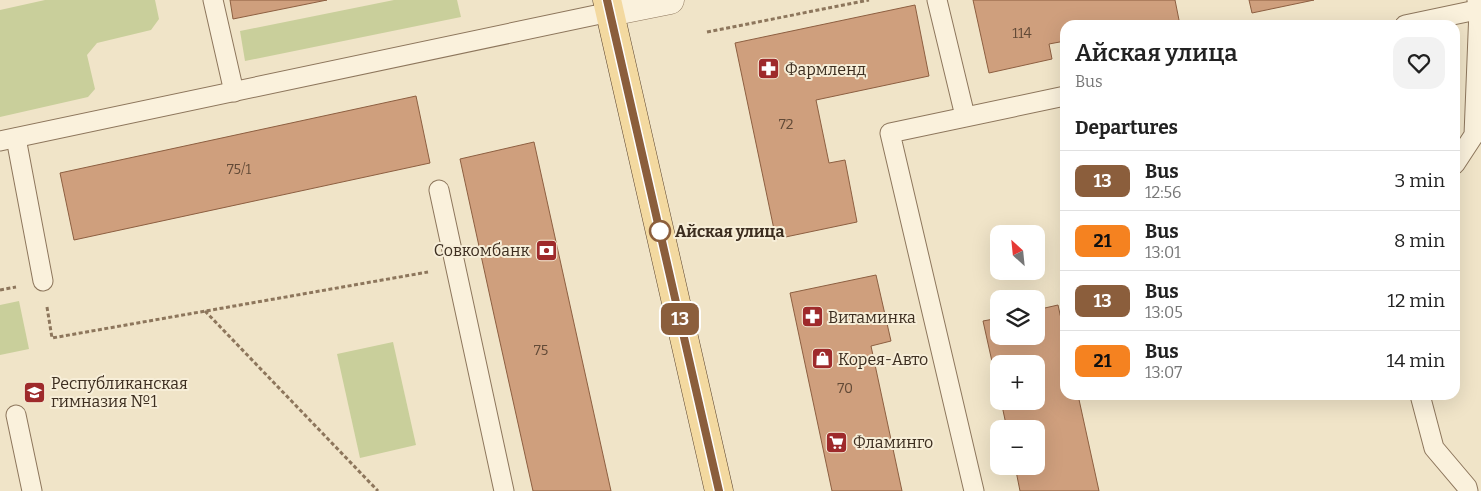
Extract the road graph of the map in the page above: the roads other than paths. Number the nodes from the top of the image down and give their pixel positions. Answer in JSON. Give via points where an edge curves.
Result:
{"nodes":[{"id":1,"x":213,"y":0,"type":"edge"},
{"id":2,"x":670,"y":0,"type":"edge"},
{"id":3,"x":937,"y":0,"type":"edge"},
{"id":4,"x":609,"y":6,"type":"edge"},
{"id":5,"x":1479,"y":6,"type":"edge"},
{"id":6,"x":1424,"y":20,"type":"edge"},
{"id":7,"x":234,"y":92,"type":"junction"},
{"id":8,"x":1060,"y":97,"type":"edge"},
{"id":9,"x":965,"y":116,"type":"junction"},
{"id":10,"x":1478,"y":134,"type":"edge"},
{"id":11,"x":8,"y":140,"type":"edge"},
{"id":12,"x":1460,"y":157,"type":"edge"},
{"id":13,"x":439,"y":190,"type":"dead end"},
{"id":14,"x":44,"y":281,"type":"road end"},
{"id":15,"x":1421,"y":400,"type":"edge"},
{"id":16,"x":16,"y":415,"type":"dead end"},
{"id":17,"x":32,"y":491,"type":"edge"},
{"id":18,"x":504,"y":491,"type":"edge"},
{"id":19,"x":719,"y":491,"type":"edge"},
{"id":20,"x":974,"y":491,"type":"edge"},
{"id":21,"x":1468,"y":491,"type":"edge"}],
"edges":[{"from":1,"to":7,"type":"lane"},
{"from":2,"to":4,"type":"street"},
{"from":3,"to":9,"type":"lane"},
{"from":4,"to":7,"type":"lane"},
{"from":4,"to":19,"type":"main road"},
{"from":5,"to":6,"type":"lane"},
{"from":5,"to":10,"type":"lane"},
{"from":7,"to":11,"type":"lane"},
{"from":8,"to":9,"type":"lane"},
{"from":9,"to":20,"type":"lane","via":[[890,133]]},
{"from":10,"to":12,"type":"lane"},
{"from":11,"to":14,"type":"lane"},
{"from":13,"to":18,"type":"lane"},
{"from":15,"to":21,"type":"lane","via":[[1434,448]]},
{"from":16,"to":17,"type":"lane"}]}
